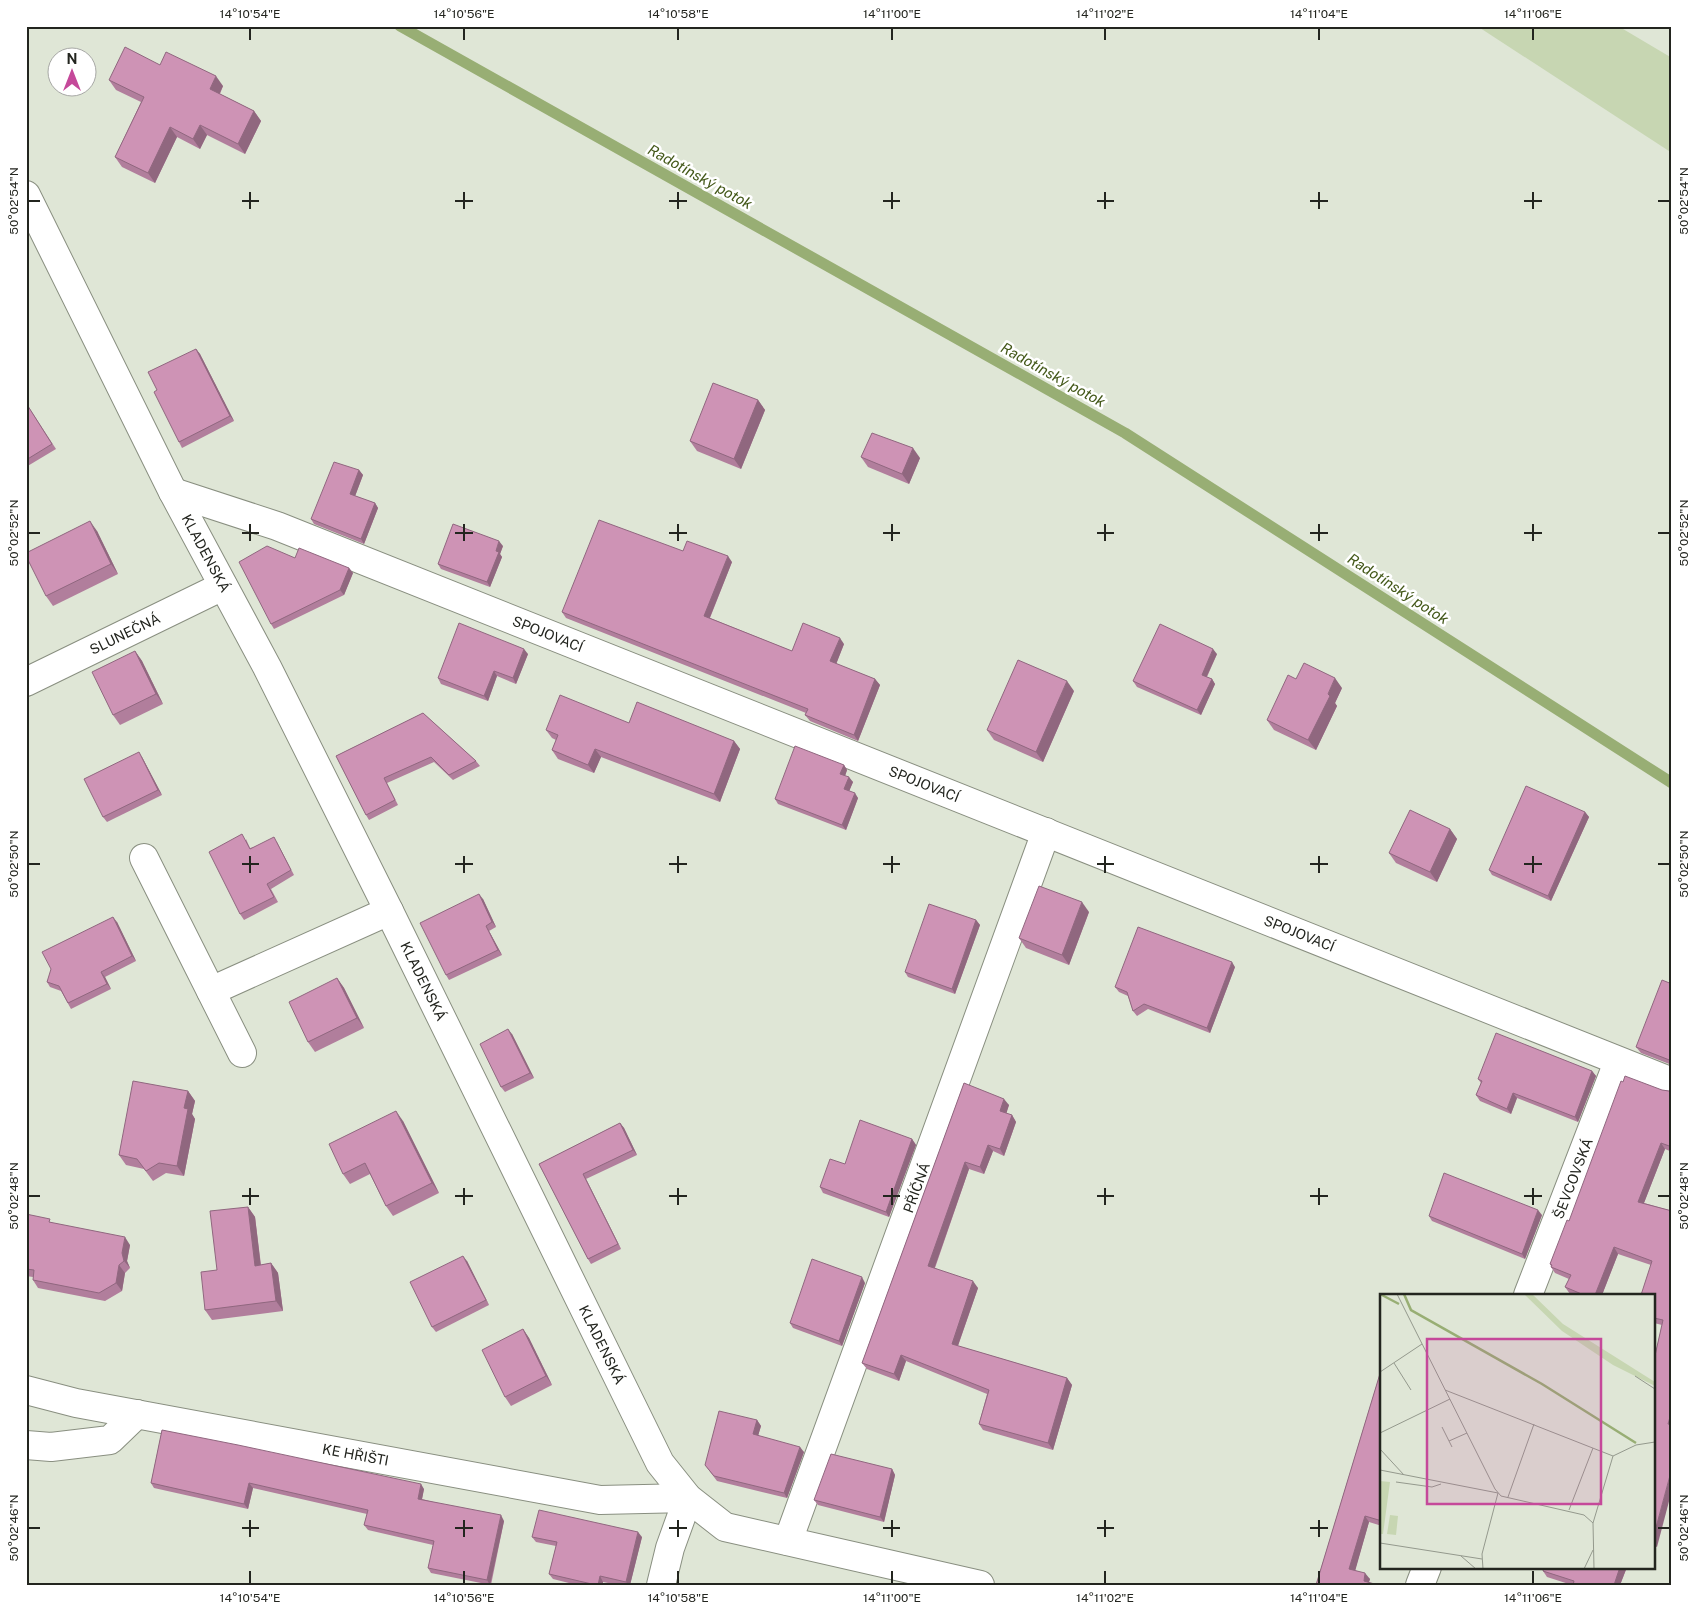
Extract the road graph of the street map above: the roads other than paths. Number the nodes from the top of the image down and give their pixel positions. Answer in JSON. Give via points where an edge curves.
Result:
{"nodes":[{"id":1,"x":26,"y":195,"type":"edge"},
{"id":2,"x":173,"y":492,"type":"junction"},
{"id":3,"x":223,"y":586,"type":"junction"},
{"id":4,"x":26,"y":682,"type":"edge"},
{"id":5,"x":1046,"y":832,"type":"junction"},
{"id":6,"x":144,"y":858,"type":"dead end"},
{"id":7,"x":390,"y":911,"type":"junction"},
{"id":8,"x":211,"y":991,"type":"junction"},
{"id":9,"x":242,"y":1053,"type":"dead end"},
{"id":10,"x":1618,"y":1062,"type":"junction"},
{"id":11,"x":1672,"y":1082,"type":"edge"},
{"id":12,"x":1528,"y":1294,"type":"edge"},
{"id":13,"x":26,"y":1390,"type":"edge"},
{"id":14,"x":137,"y":1414,"type":"junction"},
{"id":15,"x":26,"y":1445,"type":"edge"},
{"id":16,"x":688,"y":1498,"type":"junction"},
{"id":17,"x":788,"y":1542,"type":"junction"},
{"id":18,"x":1427,"y":1568,"type":"edge"},
{"id":19,"x":661,"y":1585,"type":"edge"},
{"id":20,"x":980,"y":1585,"type":"edge"},
{"id":21,"x":1420,"y":1585,"type":"edge"}],
"edges":[{"from":1,"to":2,"type":"street","name":"KLADENSKÁ"},
{"from":2,"to":3,"type":"street","name":"KLADENSKÁ"},
{"from":2,"to":5,"type":"street","name":"SPOJOVACÍ","via":[[277,526]]},
{"from":3,"to":4,"type":"street","name":"SLUNEČNÁ"},
{"from":3,"to":7,"type":"street","name":"KLADENSKÁ"},
{"from":5,"to":10,"type":"street","name":"SPOJOVACÍ"},
{"from":5,"to":17,"type":"street","name":"PŘÍČNÁ"},
{"from":6,"to":8,"type":"street"},
{"from":7,"to":8,"type":"street"},
{"from":7,"to":16,"type":"street","name":"KLADENSKÁ","via":[[660,1463]]},
{"from":8,"to":9,"type":"street"},
{"from":10,"to":11,"type":"street","name":"SPOJOVACÍ"},
{"from":10,"to":12,"type":"street","name":"ŠEVCOVSKÁ"},
{"from":13,"to":14,"type":"street","name":"KE HŘIŠTI"},
{"from":14,"to":15,"type":"street","via":[[110,1440],[50,1447]]},
{"from":14,"to":16,"type":"street","name":"KE HŘIŠTI","via":[[600,1500]]},
{"from":16,"to":17,"type":"street","name":"KLADENSKÁ","via":[[725,1526]]},
{"from":16,"to":19,"type":"street"},
{"from":17,"to":20,"type":"street","name":"KLADENSKÁ"},
{"from":18,"to":21,"type":"street"}]}
